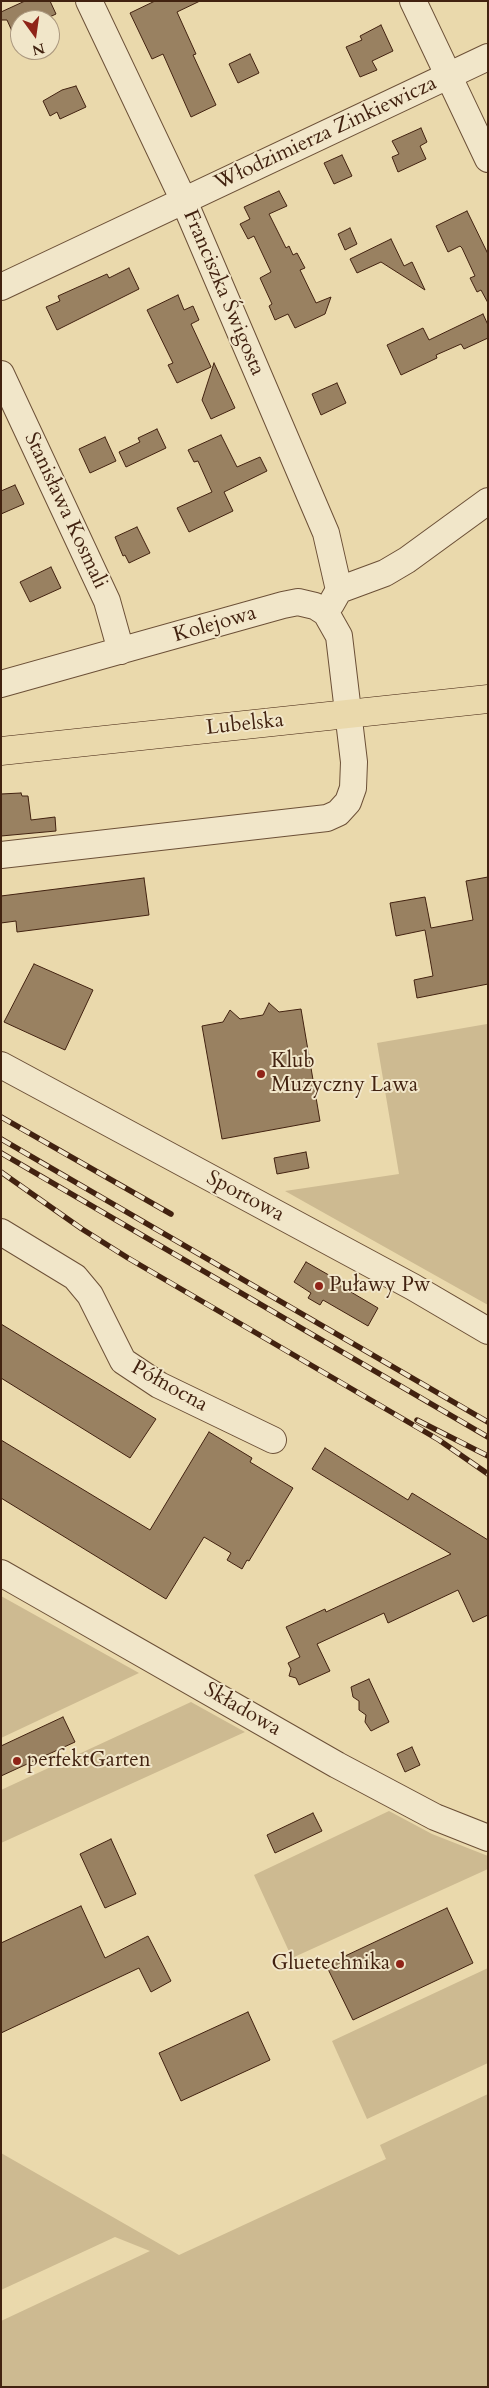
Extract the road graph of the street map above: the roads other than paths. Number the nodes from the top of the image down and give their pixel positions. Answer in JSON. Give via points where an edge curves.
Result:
{"nodes":[{"id":1,"x":89,"y":1,"type":"edge"},
{"id":2,"x":413,"y":1,"type":"edge"},
{"id":3,"x":488,"y":57,"type":"edge"},
{"id":4,"x":448,"y":76,"type":"junction"},
{"id":5,"x":488,"y":160,"type":"edge"},
{"id":6,"x":184,"y":201,"type":"junction"},
{"id":7,"x":1,"y":287,"type":"edge"},
{"id":8,"x":1,"y":374,"type":"edge"},
{"id":9,"x":488,"y":501,"type":"edge"},
{"id":10,"x":340,"y":590,"type":"junction"},
{"id":11,"x":326,"y":613,"type":"junction"},
{"id":12,"x":121,"y":651,"type":"junction"},
{"id":13,"x":1,"y":684,"type":"edge"},
{"id":14,"x":488,"y":699,"type":"edge"},
{"id":15,"x":348,"y":714,"type":"junction"},
{"id":16,"x":1,"y":751,"type":"edge"},
{"id":17,"x":1,"y":854,"type":"edge"},
{"id":18,"x":1,"y":1065,"type":"edge"},
{"id":19,"x":1,"y":1232,"type":"edge"},
{"id":20,"x":488,"y":1331,"type":"edge"},
{"id":21,"x":273,"y":1440,"type":"dead end"},
{"id":22,"x":1,"y":1572,"type":"edge"},
{"id":23,"x":488,"y":1838,"type":"edge"}],
"edges":[{"from":1,"to":6,"type":"street","name":"Franciszka Świgosta"},
{"from":2,"to":4,"type":"street"},
{"from":3,"to":4,"type":"street","name":"Włodzimierza Zinkiewicza"},
{"from":4,"to":5,"type":"street"},
{"from":4,"to":6,"type":"street","name":"Włodzimierza Zinkiewicza"},
{"from":6,"to":7,"type":"street","name":"Włodzimierza Zinkiewicza"},
{"from":6,"to":10,"type":"street","name":"Franciszka Świgosta","via":[[326,533]]},
{"from":8,"to":12,"type":"street","name":"Stanisława Kosmali","via":[[107,602]]},
{"from":9,"to":10,"type":"street","via":[[407,560],[385,573]]},
{"from":10,"to":11,"type":"street"},
{"from":11,"to":12,"type":"street","name":"Kolejowa","via":[[298,602]]},
{"from":11,"to":15,"type":"street","via":[[339,636]]},
{"from":12,"to":13,"type":"street","name":"Kolejowa"},
{"from":14,"to":15,"type":"main road","name":"Lubelska"},
{"from":15,"to":16,"type":"main road","name":"Lubelska"},
{"from":15,"to":17,"type":"street","via":[[354,762],[353,788],[348,802],[338,813],[327,818]]},
{"from":18,"to":20,"type":"street","name":"Sportowa","via":[[413,1287]]},
{"from":19,"to":21,"type":"street","name":"Północna","via":[[75,1277],[90,1295],[123,1361],[159,1385]]},
{"from":22,"to":23,"type":"street","name":"Składowa","via":[[337,1765],[435,1817]]}]}
